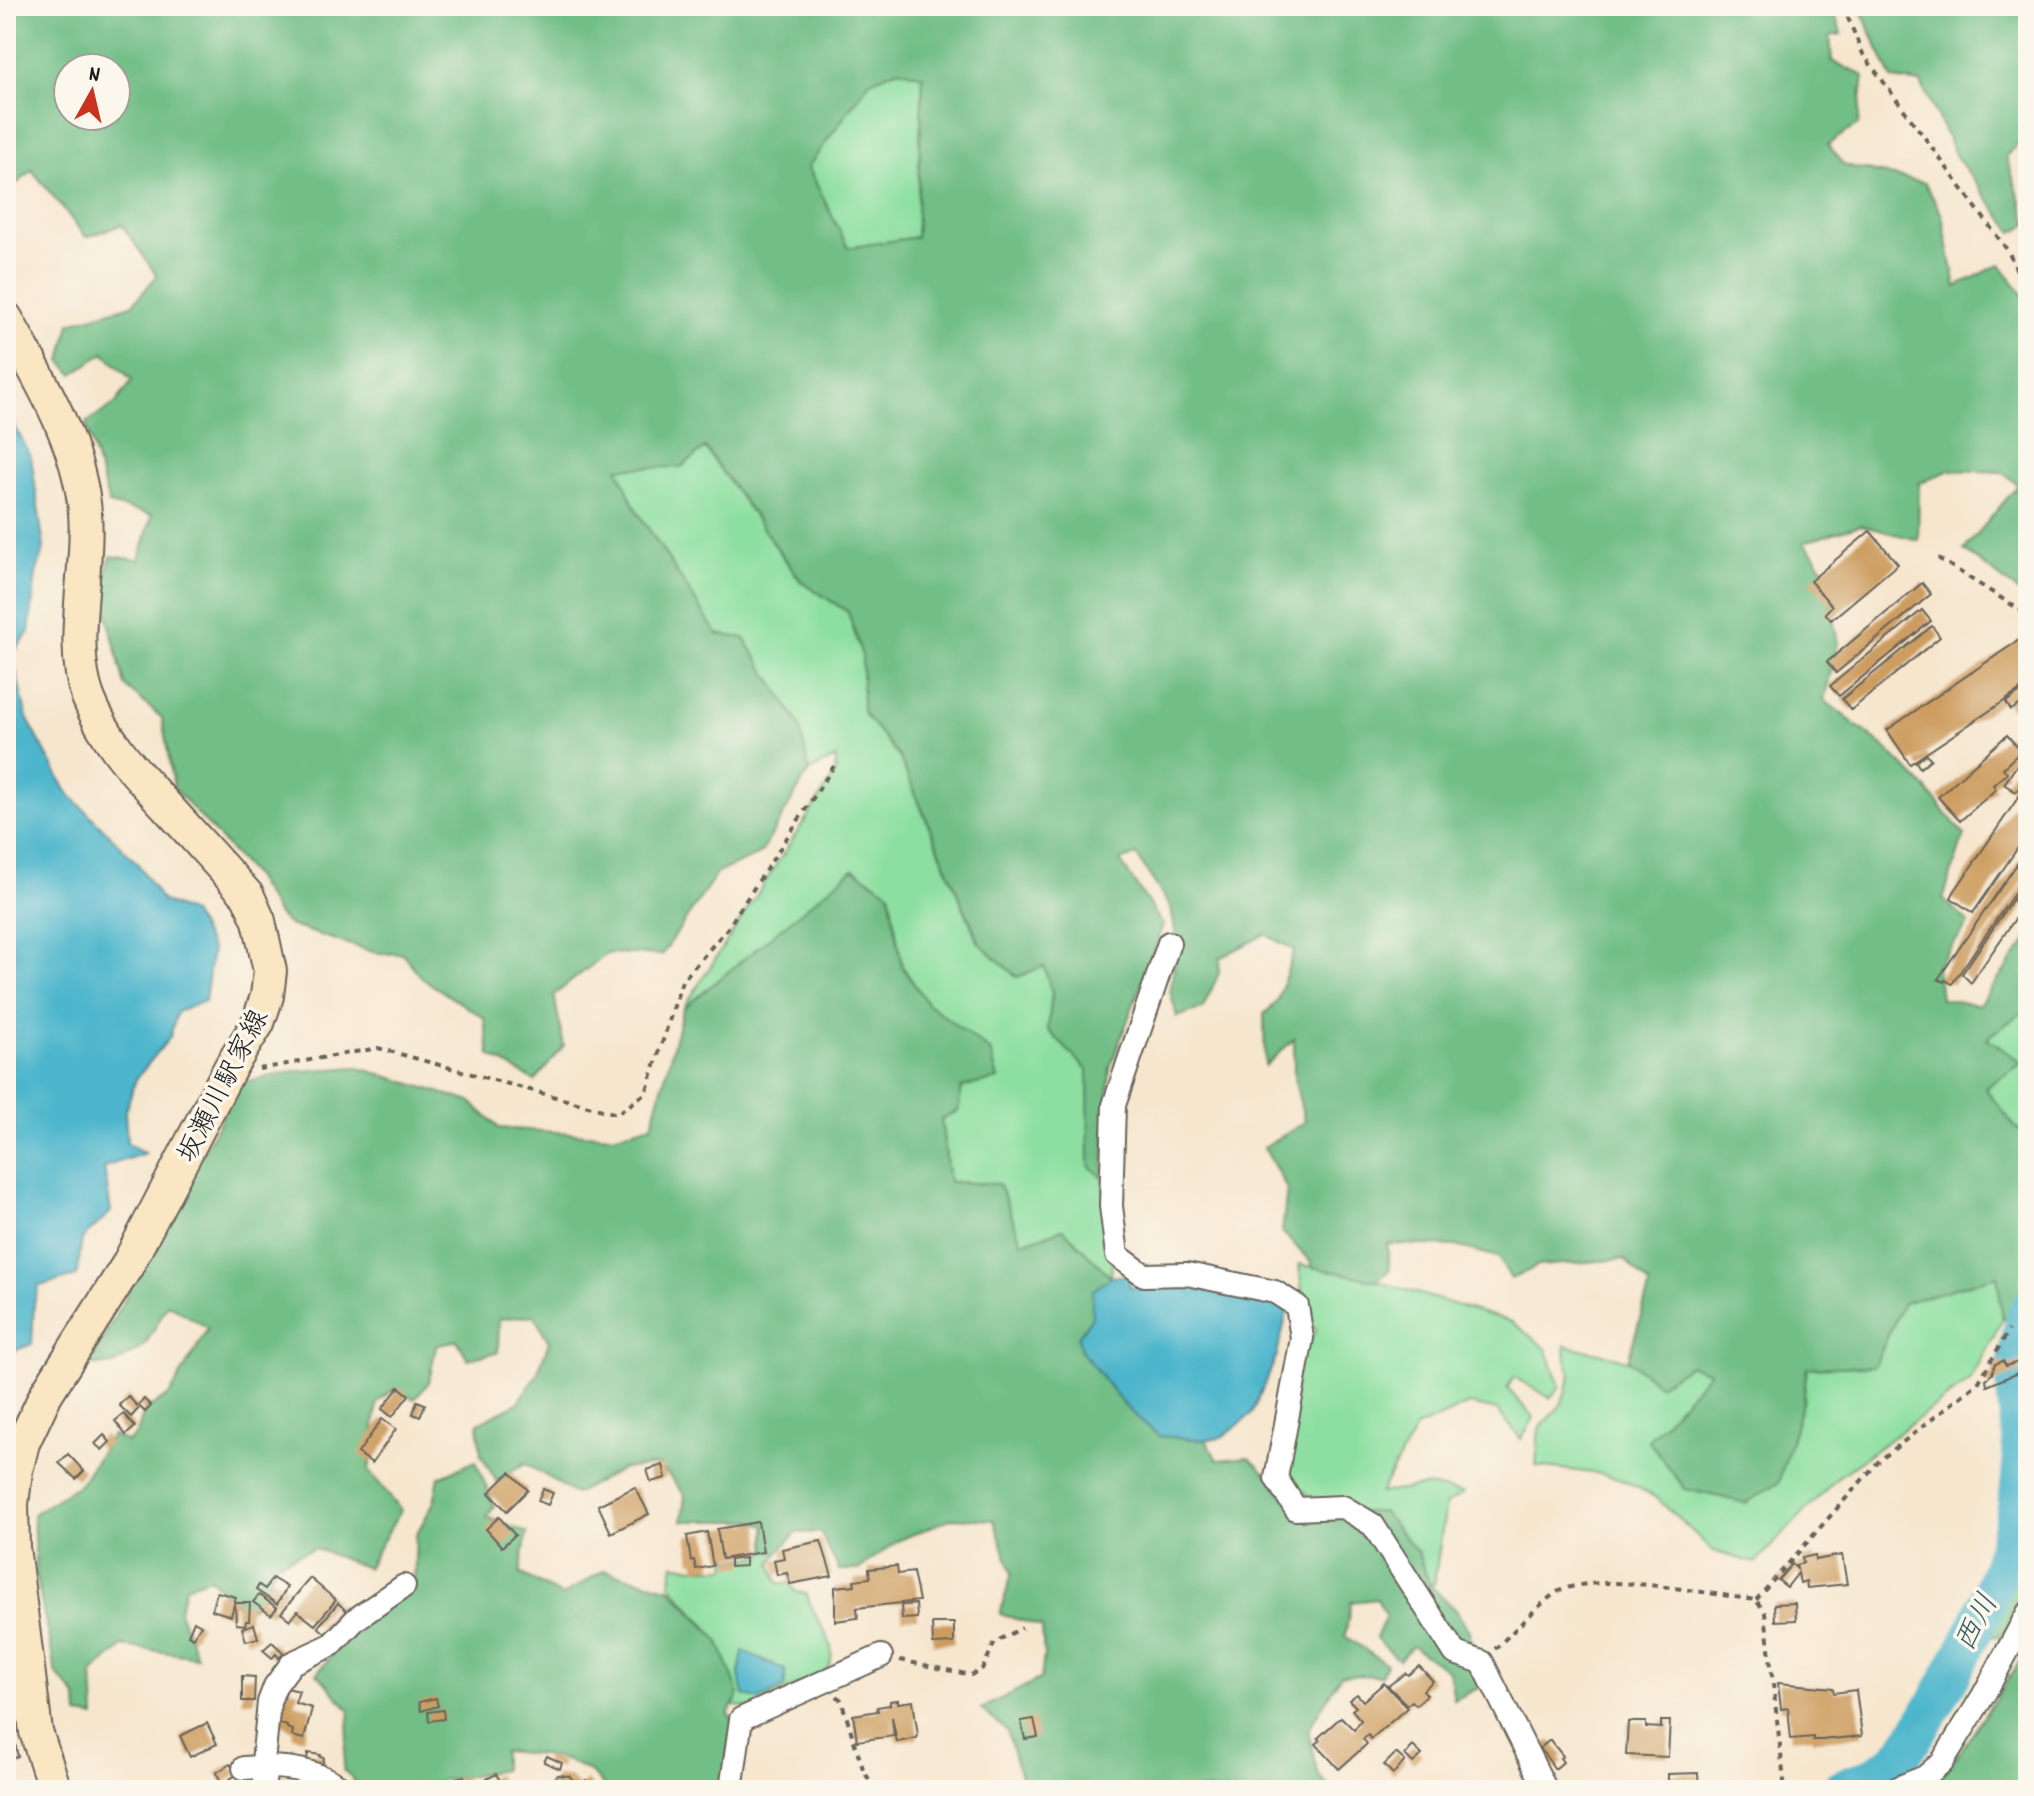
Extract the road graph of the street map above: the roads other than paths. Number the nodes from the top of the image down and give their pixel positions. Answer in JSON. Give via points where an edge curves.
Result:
{"nodes":[{"id":1,"x":6,"y":318,"type":"edge"},
{"id":2,"x":1169,"y":943,"type":"dead end"},
{"id":3,"x":404,"y":1586,"type":"dead end"},
{"id":4,"x":2028,"y":1613,"type":"edge"},
{"id":5,"x":881,"y":1656,"type":"road end"},
{"id":6,"x":255,"y":1767,"type":"junction"},
{"id":7,"x":1908,"y":1788,"type":"edge"},
{"id":8,"x":55,"y":1790,"type":"edge"},
{"id":9,"x":263,"y":1790,"type":"edge"},
{"id":10,"x":344,"y":1790,"type":"edge"},
{"id":11,"x":731,"y":1790,"type":"edge"},
{"id":12,"x":1546,"y":1790,"type":"edge"}],
"edges":[{"from":1,"to":8,"type":"main road","name":"坂瀬川駅家線","via":[[52,404],[79,478],[86,531],[80,659],[86,693],[124,759],[248,896],[270,971],[258,1023],[127,1266],[46,1394],[23,1443],[12,1504],[13,1547],[36,1732]]},
{"from":2,"to":12,"type":"street","via":[[1114,1105],[1111,1206],[1117,1255],[1144,1275],[1187,1274],[1275,1292],[1297,1306],[1302,1338],[1276,1478],[1296,1509],[1343,1507],[1373,1525],[1455,1653],[1482,1662]]},
{"from":3,"to":6,"type":"street","via":[[356,1619],[331,1645],[292,1663],[269,1702],[263,1762]]},
{"from":4,"to":7,"type":"street","via":[[1942,1762]]},
{"from":5,"to":11,"type":"street","via":[[741,1719]]},
{"from":6,"to":9,"type":"street"},
{"from":6,"to":10,"type":"street","via":[[314,1774]]}]}
